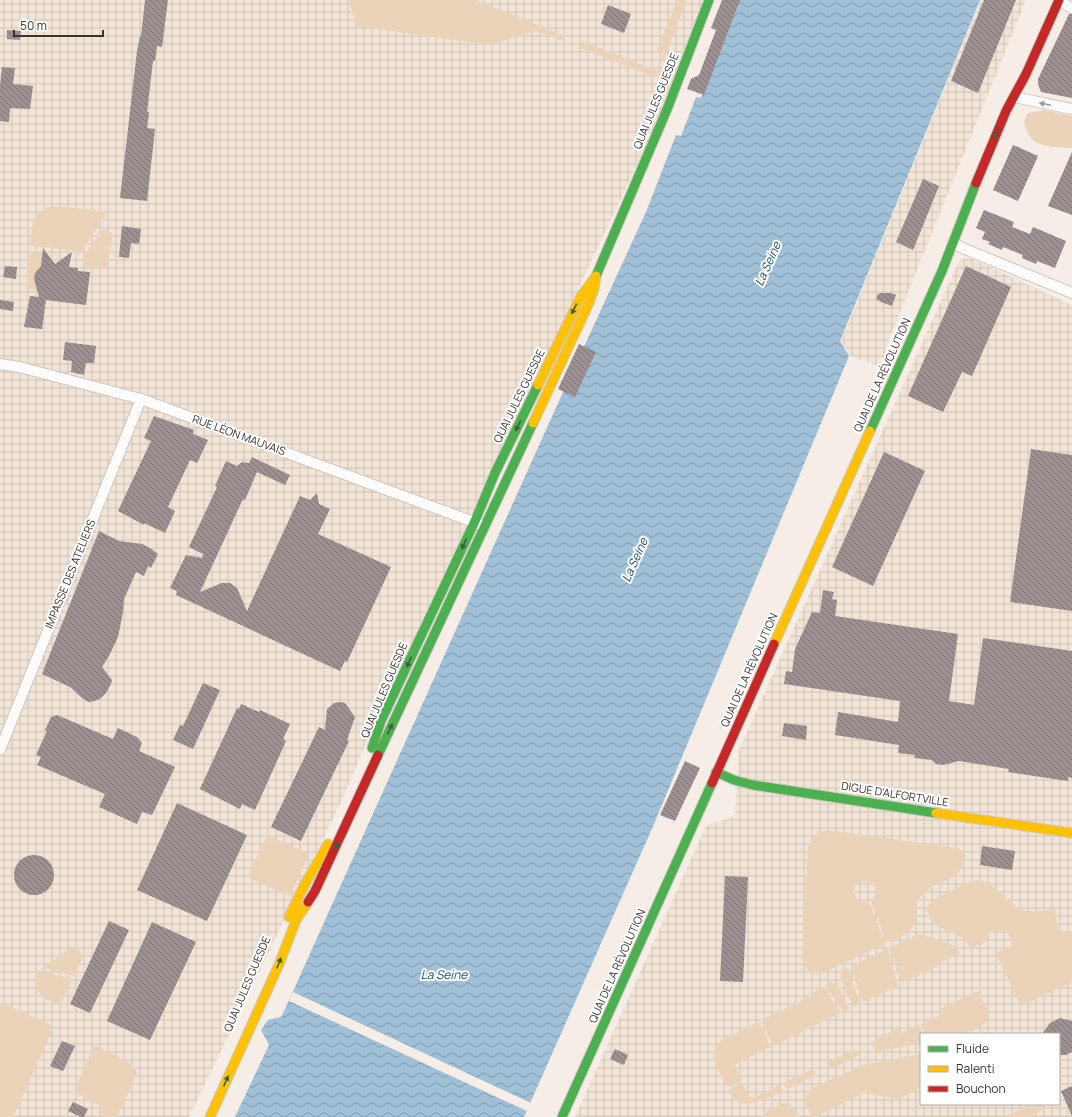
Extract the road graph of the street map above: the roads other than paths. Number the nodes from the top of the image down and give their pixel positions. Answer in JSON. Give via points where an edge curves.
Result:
{"nodes":[{"id":1,"x":709,"y":0,"type":"edge"},
{"id":2,"x":1059,"y":0,"type":"edge"},
{"id":3,"x":1072,"y":8,"type":"edge"},
{"id":4,"x":1026,"y":74,"type":"junction"},
{"id":5,"x":1019,"y":98,"type":"junction"},
{"id":6,"x":1072,"y":109,"type":"edge"},
{"id":7,"x":955,"y":238,"type":"junction"},
{"id":8,"x":596,"y":276,"type":"junction"},
{"id":9,"x":1072,"y":293,"type":"edge"},
{"id":10,"x":0,"y":364,"type":"edge"},
{"id":11,"x":141,"y":399,"type":"junction"},
{"id":12,"x":479,"y":523,"type":"junction"},
{"id":13,"x":0,"y":750,"type":"edge"},
{"id":14,"x":716,"y":772,"type":"junction"},
{"id":15,"x":1072,"y":833,"type":"edge"},
{"id":16,"x":281,"y":933,"type":"dead end"},
{"id":17,"x":268,"y":967,"type":"dead end"},
{"id":18,"x":220,"y":1074,"type":"dead end"},
{"id":19,"x":210,"y":1117,"type":"edge"},
{"id":20,"x":562,"y":1117,"type":"edge"}],
"edges":[{"from":1,"to":8,"type":"main road","name":"QUAI JULES GUESDE","via":[[668,107]]},
{"from":2,"to":3,"type":"street"},
{"from":2,"to":4,"type":"main road","name":"QUAI DE LA RÉVOLUTION"},
{"from":4,"to":5,"type":"main road","name":"QUAI DE LA RÉVOLUTION"},
{"from":4,"to":7,"type":"main road","name":"QUAI DE LA RÉVOLUTION","one_way":true,"via":[[1006,111]]},
{"from":6,"to":5,"type":"street","one_way":true},
{"from":5,"to":7,"type":"main road","name":"QUAI DE LA RÉVOLUTION","via":[[970,214]]},
{"from":7,"to":9,"type":"street","via":[[965,249]]},
{"from":7,"to":14,"type":"main road","name":"QUAI DE LA RÉVOLUTION"},
{"from":8,"to":12,"type":"main road","name":"QUAI JULES GUESDE","via":[[588,305]]},
{"from":8,"to":12,"type":"main road","name":"QUAI JULES GUESDE","one_way":true,"via":[[581,296],[495,473]]},
{"from":10,"to":11,"type":"street","name":"RUE LÉON MAUVAIS"},
{"from":11,"to":12,"type":"street","name":"RUE LÉON MAUVAIS"},
{"from":11,"to":13,"type":"street","name":"IMPASSE DES ATELIERS"},
{"from":12,"to":16,"type":"main road","name":"QUAI JULES GUESDE","one_way":true,"via":[[381,720],[377,737],[328,845]]},
{"from":19,"to":12,"type":"main road","name":"QUAI JULES GUESDE","one_way":true,"via":[[280,962],[296,920],[315,891],[348,822]]},
{"from":14,"to":15,"type":"main road","name":"DIGUE D'ALFORTVILLE","via":[[753,785]]},
{"from":14,"to":20,"type":"main road","name":"QUAI DE LA RÉVOLUTION"},
{"from":17,"to":18,"type":"main road","name":"QUAI JULES GUESDE"}]}
